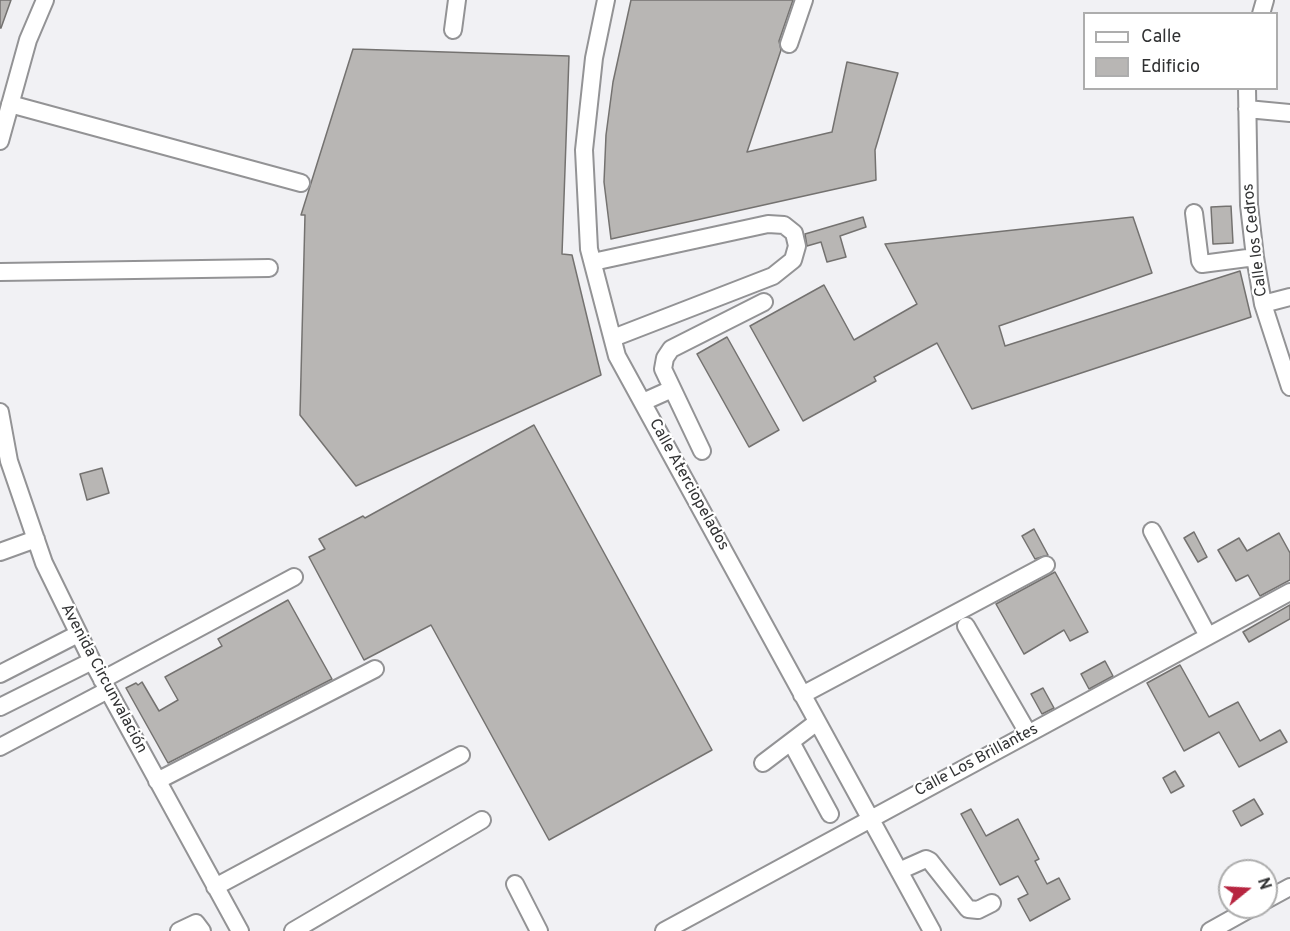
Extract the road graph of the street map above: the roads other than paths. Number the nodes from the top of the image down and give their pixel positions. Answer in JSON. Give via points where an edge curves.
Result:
{"nodes":[{"id":1,"x":45,"y":0,"type":"edge"},
{"id":2,"x":457,"y":0,"type":"edge"},
{"id":3,"x":606,"y":0,"type":"edge"},
{"id":4,"x":804,"y":0,"type":"edge"},
{"id":5,"x":453,"y":30,"type":"dead end"},
{"id":6,"x":789,"y":44,"type":"dead end"},
{"id":7,"x":1247,"y":90,"type":"edge"},
{"id":8,"x":10,"y":104,"type":"junction"},
{"id":9,"x":1247,"y":109,"type":"junction"},
{"id":10,"x":1290,"y":113,"type":"edge"},
{"id":11,"x":0,"y":141,"type":"edge"},
{"id":12,"x":301,"y":183,"type":"dead end"},
{"id":13,"x":1194,"y":213,"type":"dead end"},
{"id":14,"x":1255,"y":257,"type":"junction"},
{"id":15,"x":593,"y":262,"type":"junction"},
{"id":16,"x":269,"y":268,"type":"dead end"},
{"id":17,"x":0,"y":272,"type":"edge"},
{"id":18,"x":1290,"y":297,"type":"edge"},
{"id":19,"x":764,"y":302,"type":"dead end"},
{"id":20,"x":1263,"y":304,"type":"junction"},
{"id":21,"x":613,"y":338,"type":"junction"},
{"id":22,"x":1290,"y":387,"type":"edge"},
{"id":23,"x":672,"y":389,"type":"junction"},
{"id":24,"x":643,"y":402,"type":"junction"},
{"id":25,"x":0,"y":412,"type":"edge"},
{"id":26,"x":702,"y":451,"type":"dead end"},
{"id":27,"x":1152,"y":531,"type":"dead end"},
{"id":28,"x":36,"y":539,"type":"junction"},
{"id":29,"x":0,"y":552,"type":"edge"},
{"id":30,"x":1046,"y":565,"type":"dead end"},
{"id":31,"x":294,"y":577,"type":"dead end"},
{"id":32,"x":1290,"y":592,"type":"edge"},
{"id":33,"x":966,"y":626,"type":"dead end"},
{"id":34,"x":78,"y":634,"type":"junction"},
{"id":35,"x":1208,"y":636,"type":"junction"},
{"id":36,"x":92,"y":662,"type":"junction"},
{"id":37,"x":375,"y":669,"type":"dead end"},
{"id":38,"x":0,"y":674,"type":"edge"},
{"id":39,"x":105,"y":685,"type":"junction"},
{"id":40,"x":802,"y":695,"type":"junction"},
{"id":41,"x":0,"y":707,"type":"edge"},
{"id":42,"x":817,"y":722,"type":"junction"},
{"id":43,"x":1028,"y":733,"type":"junction"},
{"id":44,"x":791,"y":742,"type":"junction"},
{"id":45,"x":0,"y":747,"type":"edge"},
{"id":46,"x":461,"y":755,"type":"dead end"},
{"id":47,"x":763,"y":763,"type":"dead end"},
{"id":48,"x":157,"y":781,"type":"junction"},
{"id":49,"x":830,"y":814,"type":"dead end"},
{"id":50,"x":870,"y":819,"type":"junction"},
{"id":51,"x":482,"y":820,"type":"dead end"},
{"id":52,"x":899,"y":872,"type":"junction"},
{"id":53,"x":515,"y":884,"type":"dead end"},
{"id":54,"x":215,"y":887,"type":"junction"},
{"id":55,"x":992,"y":903,"type":"dead end"},
{"id":56,"x":1232,"y":919,"type":"edge"},
{"id":57,"x":179,"y":931,"type":"edge"},
{"id":58,"x":202,"y":931,"type":"edge"},
{"id":59,"x":240,"y":931,"type":"edge"},
{"id":60,"x":293,"y":931,"type":"edge"},
{"id":61,"x":539,"y":931,"type":"edge"},
{"id":62,"x":664,"y":931,"type":"edge"},
{"id":63,"x":932,"y":931,"type":"edge"},
{"id":64,"x":1210,"y":931,"type":"edge"}],
"edges":[{"from":1,"to":8,"type":"street","via":[[28,40]]},
{"from":2,"to":5,"type":"street"},
{"from":3,"to":15,"type":"street","name":"Calle Aterciopelados","via":[[594,58],[584,150]]},
{"from":4,"to":6,"type":"street"},
{"from":7,"to":9,"type":"street","name":"Calle los Cedros"},
{"from":8,"to":11,"type":"street"},
{"from":8,"to":12,"type":"street"},
{"from":9,"to":10,"type":"street"},
{"from":9,"to":14,"type":"street","name":"Calle los Cedros","via":[[1249,205]]},
{"from":13,"to":14,"type":"street","via":[[1202,264]]},
{"from":14,"to":20,"type":"street","name":"Calle los Cedros"},
{"from":15,"to":21,"type":"street","name":"Calle Aterciopelados"},
{"from":15,"to":21,"type":"street","via":[[768,224],[784,225],[794,232],[797,246],[793,260],[773,276]]},
{"from":16,"to":17,"type":"street"},
{"from":18,"to":20,"type":"street"},
{"from":19,"to":23,"type":"street","via":[[671,349],[663,369]]},
{"from":20,"to":22,"type":"street","name":"Calle los Cedros"},
{"from":21,"to":24,"type":"street","name":"Calle Aterciopelados","via":[[617,356]]},
{"from":23,"to":24,"type":"street"},
{"from":23,"to":26,"type":"street"},
{"from":24,"to":40,"type":"street","name":"Calle Aterciopelados"},
{"from":25,"to":28,"type":"street","name":"Avenida Circunvalación","via":[[9,460]]},
{"from":27,"to":35,"type":"street"},
{"from":28,"to":29,"type":"street"},
{"from":28,"to":34,"type":"street","name":"Avenida Circunvalación"},
{"from":30,"to":40,"type":"street"},
{"from":31,"to":39,"type":"street"},
{"from":32,"to":35,"type":"street","name":"Calle Los Brillantes"},
{"from":33,"to":43,"type":"street"},
{"from":34,"to":36,"type":"street","name":"Avenida Circunvalación"},
{"from":34,"to":38,"type":"street"},
{"from":35,"to":43,"type":"street","name":"Calle Los Brillantes"},
{"from":36,"to":39,"type":"street","name":"Avenida Circunvalación"},
{"from":36,"to":41,"type":"street"},
{"from":37,"to":48,"type":"street"},
{"from":39,"to":45,"type":"street"},
{"from":39,"to":48,"type":"street","name":"Avenida Circunvalación"},
{"from":40,"to":42,"type":"street","name":"Calle Aterciopelados"},
{"from":42,"to":44,"type":"street"},
{"from":42,"to":50,"type":"street","name":"Calle Aterciopelados"},
{"from":43,"to":50,"type":"street","name":"Calle Los Brillantes"},
{"from":44,"to":47,"type":"street"},
{"from":44,"to":49,"type":"street"},
{"from":46,"to":54,"type":"street"},
{"from":48,"to":54,"type":"street","name":"Avenida Circunvalación"},
{"from":50,"to":52,"type":"street","name":"Calle Aterciopelados"},
{"from":50,"to":62,"type":"street","name":"Calle Los Brillantes"},
{"from":51,"to":60,"type":"street"},
{"from":52,"to":55,"type":"street","via":[[926,859],[968,909],[978,910]]},
{"from":52,"to":63,"type":"street","name":"Calle Aterciopelados"},
{"from":53,"to":61,"type":"street"},
{"from":54,"to":59,"type":"street","name":"Avenida Circunvalación"},
{"from":56,"to":64,"type":"street"},
{"from":57,"to":58,"type":"street","via":[[196,923]]}]}
